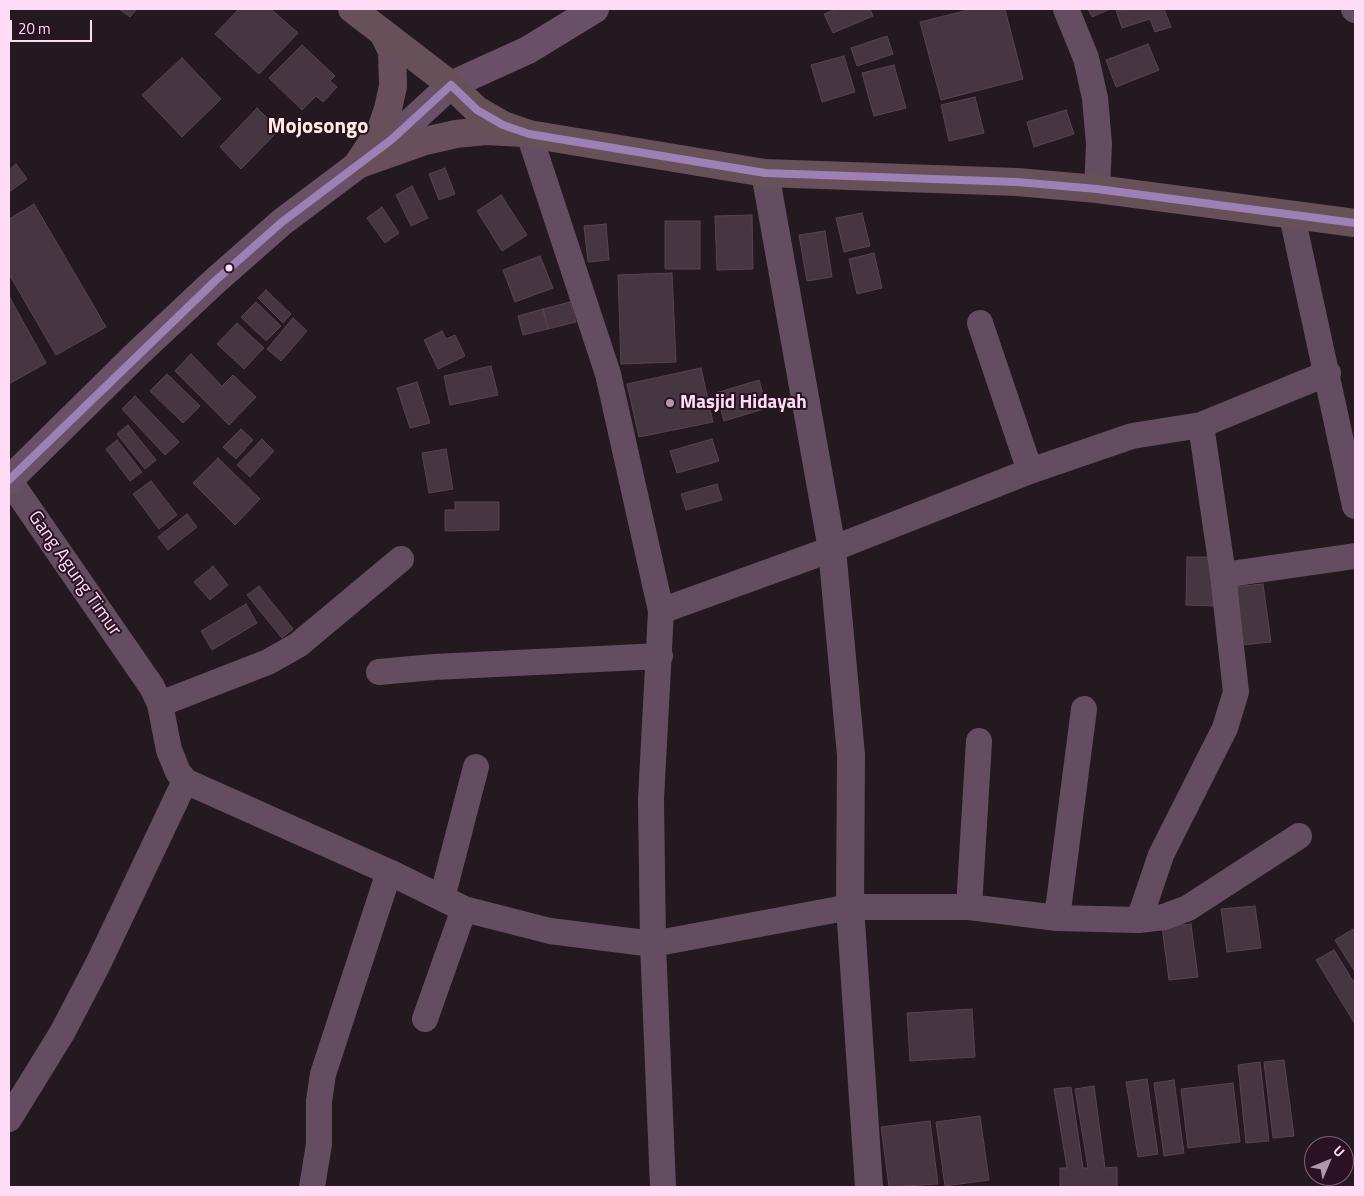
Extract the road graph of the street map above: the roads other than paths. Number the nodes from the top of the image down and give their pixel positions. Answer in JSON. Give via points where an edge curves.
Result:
{"nodes":[{"id":1,"x":352,"y":9,"type":"edge"},
{"id":2,"x":595,"y":9,"type":"edge"},
{"id":3,"x":1066,"y":9,"type":"edge"},
{"id":4,"x":383,"y":33,"type":"junction"},
{"id":5,"x":450,"y":85,"type":"junction"},
{"id":6,"x":529,"y":134,"type":"junction"},
{"id":7,"x":358,"y":165,"type":"junction"},
{"id":8,"x":765,"y":172,"type":"junction"},
{"id":9,"x":1097,"y":189,"type":"junction"},
{"id":10,"x":1292,"y":216,"type":"junction"},
{"id":11,"x":1355,"y":223,"type":"edge"},
{"id":12,"x":980,"y":322,"type":"dead end"},
{"id":13,"x":1328,"y":373,"type":"junction"},
{"id":14,"x":1201,"y":425,"type":"junction"},
{"id":15,"x":1030,"y":472,"type":"junction"},
{"id":16,"x":9,"y":480,"type":"edge"},
{"id":17,"x":1355,"y":506,"type":"edge"},
{"id":18,"x":832,"y":549,"type":"junction"},
{"id":19,"x":1355,"y":556,"type":"edge"},
{"id":20,"x":402,"y":559,"type":"dead end"},
{"id":21,"x":1223,"y":575,"type":"junction"},
{"id":22,"x":661,"y":612,"type":"junction"},
{"id":23,"x":660,"y":656,"type":"junction"},
{"id":24,"x":379,"y":672,"type":"dead end"},
{"id":25,"x":160,"y":704,"type":"junction"},
{"id":26,"x":1084,"y":710,"type":"dead end"},
{"id":27,"x":979,"y":741,"type":"dead end"},
{"id":28,"x":476,"y":768,"type":"dead end"},
{"id":29,"x":185,"y":781,"type":"junction"},
{"id":30,"x":1299,"y":836,"type":"dead end"},
{"id":31,"x":390,"y":872,"type":"junction"},
{"id":32,"x":453,"y":904,"type":"junction"},
{"id":33,"x":970,"y":906,"type":"junction"},
{"id":34,"x":850,"y":907,"type":"junction"},
{"id":35,"x":1057,"y":918,"type":"junction"},
{"id":36,"x":1140,"y":920,"type":"junction"},
{"id":37,"x":653,"y":944,"type":"junction"},
{"id":38,"x":425,"y":1019,"type":"dead end"},
{"id":39,"x":9,"y":1119,"type":"edge"},
{"id":40,"x":312,"y":1187,"type":"edge"},
{"id":41,"x":663,"y":1187,"type":"edge"},
{"id":42,"x":869,"y":1187,"type":"edge"}],
"edges":[{"from":1,"to":4,"type":"highway"},
{"from":2,"to":5,"type":"main road","via":[[528,50]]},
{"from":3,"to":9,"type":"street","via":[[1086,58],[1095,98],[1099,144]]},
{"from":4,"to":5,"type":"highway"},
{"from":4,"to":7,"type":"main road","via":[[392,51],[388,109]]},
{"from":5,"to":6,"type":"highway","via":[[477,110]]},
{"from":5,"to":7,"type":"main road","via":[[391,140]]},
{"from":6,"to":7,"type":"main road","via":[[486,131],[456,134],[425,141]]},
{"from":6,"to":8,"type":"highway"},
{"from":6,"to":22,"type":"street","via":[[608,374]]},
{"from":7,"to":16,"type":"main road","via":[[282,222],[215,281]]},
{"from":8,"to":9,"type":"highway"},
{"from":8,"to":18,"type":"street"},
{"from":9,"to":10,"type":"highway"},
{"from":10,"to":11,"type":"highway"},
{"from":10,"to":13,"type":"street"},
{"from":12,"to":15,"type":"street"},
{"from":13,"to":14,"type":"street"},
{"from":13,"to":17,"type":"street"},
{"from":14,"to":15,"type":"street","via":[[1132,436]]},
{"from":14,"to":21,"type":"street"},
{"from":15,"to":18,"type":"street"},
{"from":16,"to":25,"type":"street","name":"Gang Agung Timur","via":[[139,668]]},
{"from":18,"to":22,"type":"street"},
{"from":18,"to":34,"type":"street","via":[[851,755]]},
{"from":19,"to":21,"type":"street"},
{"from":20,"to":25,"type":"street","via":[[298,645],[268,662]]},
{"from":21,"to":36,"type":"street","via":[[1236,692],[1225,728],[1161,855]]},
{"from":22,"to":23,"type":"street"},
{"from":23,"to":24,"type":"street"},
{"from":23,"to":37,"type":"street","via":[[651,799]]},
{"from":25,"to":29,"type":"street","name":"Gang Agung Timur","via":[[169,750]]},
{"from":26,"to":35,"type":"street"},
{"from":27,"to":33,"type":"street"},
{"from":28,"to":32,"type":"street"},
{"from":29,"to":31,"type":"street"},
{"from":29,"to":39,"type":"street","via":[[98,964],[62,1033]]},
{"from":30,"to":36,"type":"street","via":[[1188,908],[1164,917]]},
{"from":31,"to":32,"type":"street"},
{"from":31,"to":40,"type":"street","via":[[323,1074],[319,1144]]},
{"from":32,"to":37,"type":"street","via":[[550,931]]},
{"from":32,"to":38,"type":"street"},
{"from":33,"to":34,"type":"street"},
{"from":33,"to":35,"type":"street"},
{"from":34,"to":37,"type":"street"},
{"from":34,"to":42,"type":"street"},
{"from":35,"to":36,"type":"street"},
{"from":37,"to":41,"type":"street"}]}
